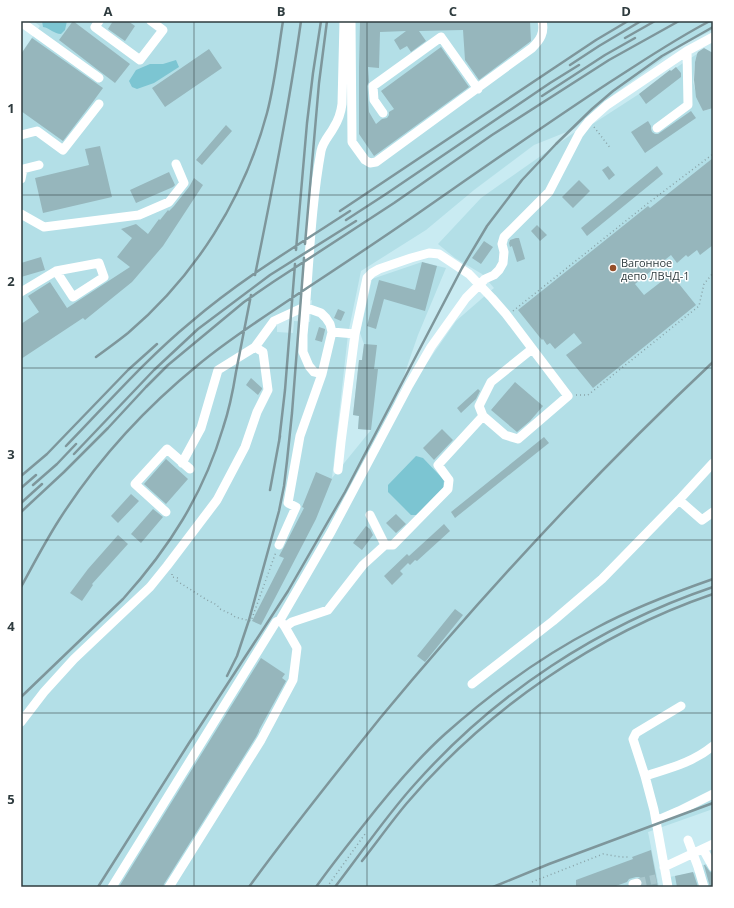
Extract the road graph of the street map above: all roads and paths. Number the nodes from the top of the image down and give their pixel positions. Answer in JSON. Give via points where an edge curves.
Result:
{"nodes":[{"id":1,"x":99,"y":21,"type":"edge"},
{"id":2,"x":151,"y":21,"type":"edge"},
{"id":3,"x":344,"y":21,"type":"edge"},
{"id":4,"x":351,"y":21,"type":"edge"},
{"id":5,"x":542,"y":21,"type":"edge"},
{"id":6,"x":21,"y":22,"type":"edge"},
{"id":7,"x":713,"y":37,"type":"edge"},
{"id":8,"x":687,"y":51,"type":"junction"},
{"id":9,"x":99,"y":78,"type":"dead end"},
{"id":10,"x":478,"y":89,"type":"junction"},
{"id":11,"x":98,"y":104,"type":"dead end"},
{"id":12,"x":383,"y":113,"type":"dead end"},
{"id":13,"x":589,"y":121,"type":"junction"},
{"id":14,"x":657,"y":128,"type":"dead end"},
{"id":15,"x":21,"y":135,"type":"edge"},
{"id":16,"x":611,"y":149,"type":"dead end"},
{"id":17,"x":713,"y":154,"type":"edge"},
{"id":18,"x":176,"y":164,"type":"dead end"},
{"id":19,"x":39,"y":165,"type":"dead end"},
{"id":20,"x":21,"y":179,"type":"edge"},
{"id":21,"x":21,"y":214,"type":"edge"},
{"id":22,"x":56,"y":271,"type":"junction"},
{"id":23,"x":713,"y":273,"type":"edge"},
{"id":24,"x":479,"y":285,"type":"junction"},
{"id":25,"x":21,"y":292,"type":"edge"},
{"id":26,"x":507,"y":316,"type":"junction"},
{"id":27,"x":332,"y":332,"type":"junction"},
{"id":28,"x":354,"y":334,"type":"junction"},
{"id":29,"x":255,"y":347,"type":"junction"},
{"id":30,"x":532,"y":349,"type":"junction"},
{"id":31,"x":322,"y":374,"type":"junction"},
{"id":32,"x":568,"y":396,"type":"junction"},
{"id":33,"x":483,"y":416,"type":"junction"},
{"id":34,"x":182,"y":463,"type":"junction"},
{"id":35,"x":713,"y":464,"type":"edge"},
{"id":36,"x":190,"y":469,"type":"dead end"},
{"id":37,"x":338,"y":470,"type":"dead end"},
{"id":38,"x":679,"y":500,"type":"junction"},
{"id":39,"x":166,"y":512,"type":"dead end"},
{"id":40,"x":713,"y":512,"type":"edge"},
{"id":41,"x":370,"y":515,"type":"dead end"},
{"id":42,"x":279,"y":545,"type":"joint"},
{"id":43,"x":385,"y":545,"type":"junction"},
{"id":44,"x":172,"y":572,"type":"dead end"},
{"id":45,"x":282,"y":623,"type":"junction"},
{"id":46,"x":472,"y":684,"type":"dead end"},
{"id":47,"x":681,"y":706,"type":"dead end"},
{"id":48,"x":21,"y":722,"type":"edge"},
{"id":49,"x":713,"y":746,"type":"edge"},
{"id":50,"x":645,"y":776,"type":"junction"},
{"id":51,"x":713,"y":794,"type":"edge"},
{"id":52,"x":656,"y":821,"type":"junction"},
{"id":53,"x":365,"y":834,"type":"dead end"},
{"id":54,"x":688,"y":840,"type":"dead end"},
{"id":55,"x":713,"y":844,"type":"edge"},
{"id":56,"x":703,"y":849,"type":"junction"},
{"id":57,"x":693,"y":854,"type":"junction"},
{"id":58,"x":628,"y":857,"type":"dead end"},
{"id":59,"x":713,"y":867,"type":"edge"},
{"id":60,"x":665,"y":872,"type":"junction"},
{"id":61,"x":656,"y":879,"type":"tunnel mouth"},
{"id":62,"x":532,"y":882,"type":"dead end"},
{"id":63,"x":112,"y":887,"type":"edge"},
{"id":64,"x":169,"y":887,"type":"edge"},
{"id":65,"x":327,"y":887,"type":"edge"},
{"id":66,"x":668,"y":887,"type":"edge"},
{"id":67,"x":704,"y":887,"type":"edge"}],
"edges":[{"from":1,"to":2,"type":"street","via":[[95,27],[140,60],[163,30]]},
{"from":3,"to":31,"type":"street","via":[[342,104],[340,116],[322,148],[314,202],[303,335],[303,352],[314,372]]},
{"from":4,"to":10,"type":"street","via":[[352,142],[365,160],[376,162]]},
{"from":5,"to":10,"type":"street","via":[[542,34],[537,43]]},
{"from":6,"to":9,"type":"street"},
{"from":7,"to":8,"type":"street"},
{"from":8,"to":13,"type":"street","via":[[607,105]]},
{"from":8,"to":14,"type":"street","via":[[688,105]]},
{"from":10,"to":12,"type":"street","via":[[441,37],[373,86],[374,100]]},
{"from":11,"to":15,"type":"street","via":[[63,150],[36,131]]},
{"from":13,"to":16,"type":"path"},
{"from":13,"to":24,"type":"street","via":[[579,134],[549,192],[504,237],[503,263],[500,270]]},
{"from":17,"to":26,"type":"path"},
{"from":18,"to":21,"type":"street","via":[[184,183],[169,202],[139,215],[44,227]]},
{"from":19,"to":20,"type":"street","via":[[23,169]]},
{"from":22,"to":22,"type":"street","via":[[99,264],[104,277],[73,298]]},
{"from":22,"to":25,"type":"street"},
{"from":23,"to":32,"type":"path","via":[[704,284],[699,306],[588,395]]},
{"from":24,"to":26,"type":"street"},
{"from":24,"to":28,"type":"street","via":[[462,268],[439,254],[430,253],[379,269],[367,278]]},
{"from":24,"to":45,"type":"street","via":[[466,298],[431,347],[408,385]]},
{"from":26,"to":30,"type":"street"},
{"from":27,"to":28,"type":"street"},
{"from":27,"to":29,"type":"street","via":[[330,324],[321,313],[302,308],[274,321]]},
{"from":27,"to":31,"type":"street"},
{"from":28,"to":37,"type":"street"},
{"from":29,"to":34,"type":"street","via":[[218,370],[201,428]]},
{"from":29,"to":48,"type":"street","via":[[263,352],[268,390],[257,412],[245,448],[217,500],[150,587],[74,659]]},
{"from":30,"to":32,"type":"street"},
{"from":30,"to":33,"type":"street","via":[[492,382],[479,406]]},
{"from":31,"to":42,"type":"street","via":[[300,436],[288,503],[296,507]]},
{"from":32,"to":33,"type":"street","via":[[518,439],[505,435]]},
{"from":33,"to":43,"type":"street","via":[[438,465],[449,480],[448,489],[393,545]]},
{"from":34,"to":36,"type":"street"},
{"from":34,"to":39,"type":"street","via":[[167,450],[135,484]]},
{"from":35,"to":38,"type":"street"},
{"from":38,"to":40,"type":"street","via":[[702,520]]},
{"from":38,"to":46,"type":"street","via":[[602,579]]},
{"from":41,"to":43,"type":"street"},
{"from":42,"to":44,"type":"path","via":[[252,621],[235,617],[220,609],[177,581],[178,578],[172,577]]},
{"from":43,"to":45,"type":"street","via":[[363,565],[328,610]]},
{"from":45,"to":63,"type":"street","via":[[276,622]]},
{"from":45,"to":64,"type":"street","via":[[297,648],[293,680],[261,740]]},
{"from":47,"to":50,"type":"street","via":[[636,733],[633,739]]},
{"from":49,"to":50,"type":"street","via":[[683,764]]},
{"from":50,"to":52,"type":"street"},
{"from":51,"to":52,"type":"street"},
{"from":52,"to":60,"type":"street"},
{"from":53,"to":65,"type":"path"},
{"from":54,"to":57,"type":"street"},
{"from":55,"to":56,"type":"street"},
{"from":56,"to":57,"type":"street"},
{"from":56,"to":59,"type":"street"},
{"from":57,"to":60,"type":"street"},
{"from":57,"to":67,"type":"street"},
{"from":58,"to":62,"type":"path","via":[[603,854]]},
{"from":60,"to":61,"type":"street"},
{"from":60,"to":66,"type":"street"}]}
